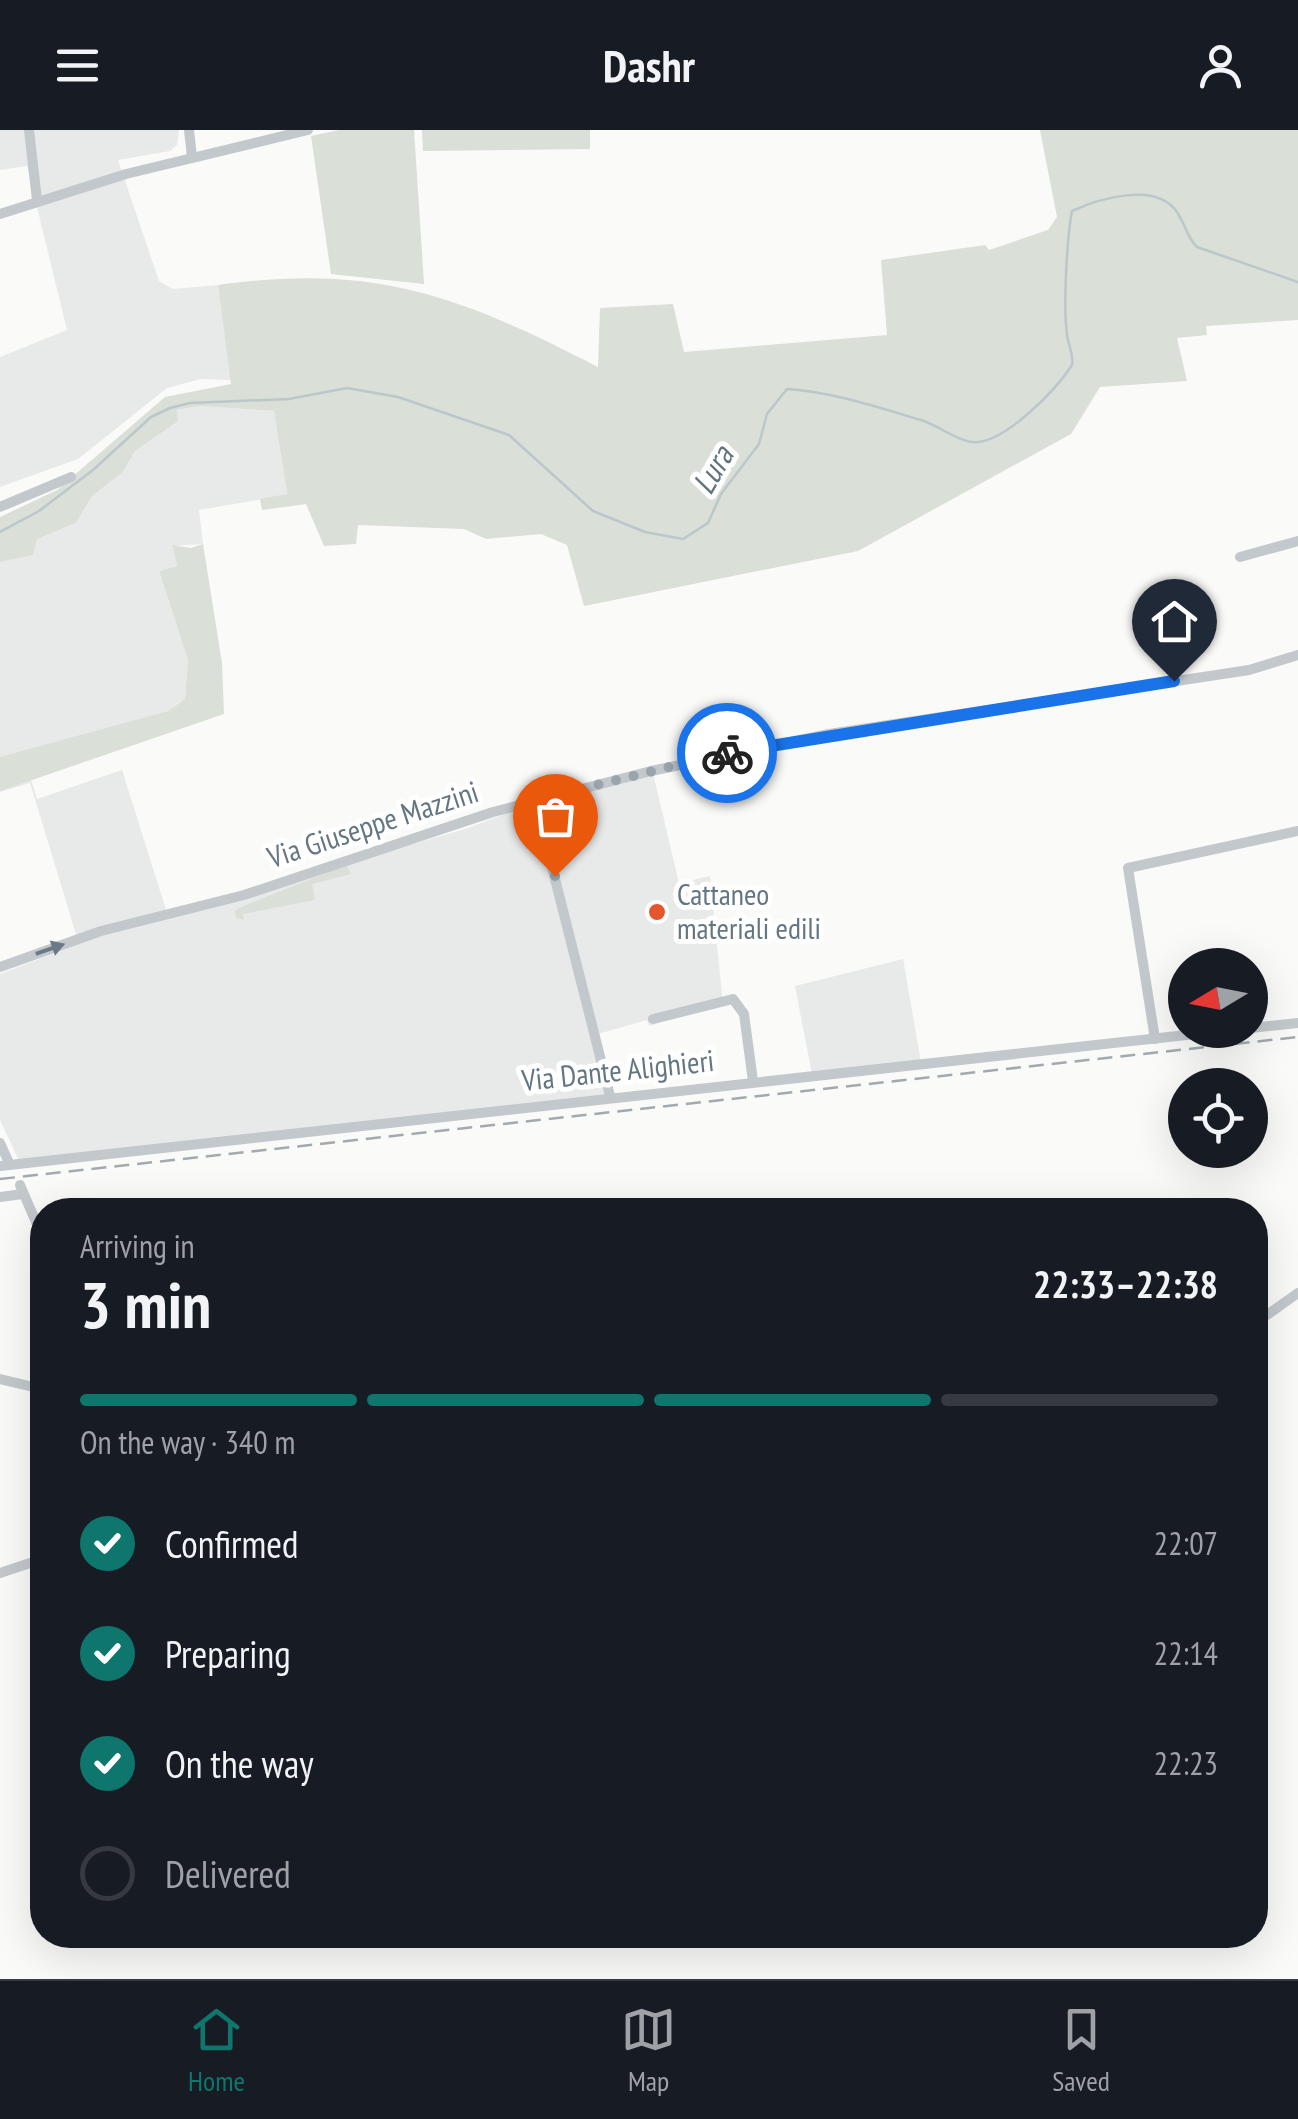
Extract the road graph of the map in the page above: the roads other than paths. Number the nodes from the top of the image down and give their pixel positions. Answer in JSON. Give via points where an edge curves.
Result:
{"nodes":[{"id":1,"x":28,"y":130,"type":"edge"},
{"id":2,"x":189,"y":130,"type":"edge"},
{"id":3,"x":308,"y":130,"type":"edge"},
{"id":4,"x":192,"y":157,"type":"junction"},
{"id":5,"x":37,"y":200,"type":"junction"},
{"id":6,"x":0,"y":214,"type":"edge"},
{"id":7,"x":71,"y":477,"type":"dead end"},
{"id":8,"x":0,"y":507,"type":"edge"},
{"id":9,"x":1298,"y":540,"type":"edge"},
{"id":10,"x":1240,"y":558,"type":"dead end"},
{"id":11,"x":1298,"y":655,"type":"edge"},
{"id":12,"x":535,"y":800,"type":"junction"},
{"id":13,"x":1298,"y":831,"type":"edge"},
{"id":14,"x":0,"y":966,"type":"edge"},
{"id":15,"x":653,"y":1019,"type":"dead end"},
{"id":16,"x":1298,"y":1022,"type":"edge"},
{"id":17,"x":1268,"y":1026,"type":"edge"},
{"id":18,"x":1168,"y":1037,"type":"edge"},
{"id":19,"x":1155,"y":1038,"type":"junction"},
{"id":20,"x":753,"y":1081,"type":"junction"},
{"id":21,"x":610,"y":1096,"type":"junction"},
{"id":22,"x":0,"y":1143,"type":"edge"},
{"id":23,"x":5,"y":1165,"type":"edge"},
{"id":24,"x":0,"y":1197,"type":"edge"},
{"id":25,"x":30,"y":1208,"type":"edge"},
{"id":26,"x":1298,"y":1293,"type":"edge"},
{"id":27,"x":1268,"y":1314,"type":"edge"},
{"id":28,"x":0,"y":1379,"type":"edge"},
{"id":29,"x":30,"y":1386,"type":"edge"},
{"id":30,"x":30,"y":1563,"type":"edge"},
{"id":31,"x":0,"y":1573,"type":"edge"}],
"edges":[{"from":1,"to":5,"type":"street"},
{"from":2,"to":4,"type":"street"},
{"from":3,"to":4,"type":"street"},
{"from":4,"to":5,"type":"street"},
{"from":5,"to":6,"type":"street"},
{"from":7,"to":8,"type":"street"},
{"from":9,"to":10,"type":"street"},
{"from":11,"to":12,"type":"street","name":"Via Giuseppe Mazzini","via":[[1249,670],[738,751]]},
{"from":14,"to":12,"type":"street","name":"Via Giuseppe Mazzini","one_way":true},
{"from":12,"to":21,"type":"street"},
{"from":13,"to":19,"type":"street","via":[[1128,868]]},
{"from":15,"to":20,"type":"street","via":[[733,998],[744,1014]]},
{"from":16,"to":17,"type":"street"},
{"from":18,"to":19,"type":"street","name":"Via Dante Alighieri"},
{"from":19,"to":20,"type":"street","name":"Via Dante Alighieri"},
{"from":20,"to":21,"type":"street","name":"Via Dante Alighieri"},
{"from":21,"to":23,"type":"street","name":"Via Dante Alighieri"},
{"from":22,"to":23,"type":"street"},
{"from":24,"to":25,"type":"street","via":[[22,1190]]},
{"from":26,"to":27,"type":"street"},
{"from":28,"to":29,"type":"street"},
{"from":30,"to":31,"type":"street"}]}
